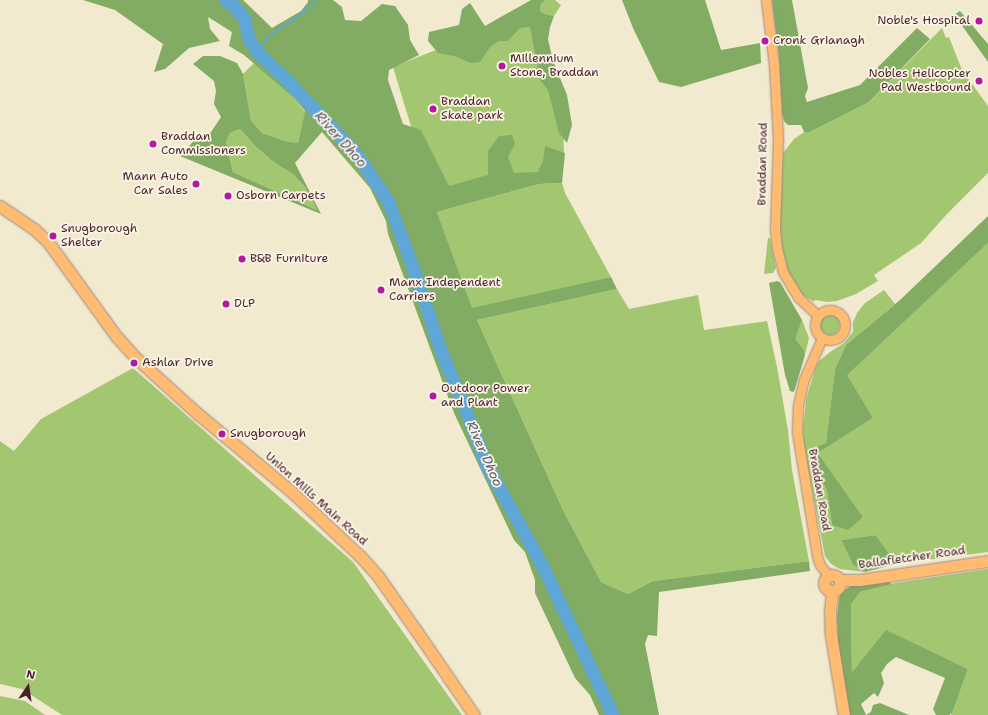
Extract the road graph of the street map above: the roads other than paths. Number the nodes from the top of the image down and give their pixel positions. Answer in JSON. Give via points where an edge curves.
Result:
{"nodes":[{"id":1,"x":766,"y":0,"type":"edge"},
{"id":2,"x":0,"y":206,"type":"edge"},
{"id":3,"x":818,"y":316,"type":"junction"},
{"id":4,"x":822,"y":338,"type":"junction"},
{"id":5,"x":988,"y":561,"type":"edge"},
{"id":6,"x":829,"y":576,"type":"junction"},
{"id":7,"x":840,"y":580,"type":"junction"},
{"id":8,"x":832,"y":592,"type":"junction"},
{"id":9,"x":474,"y":715,"type":"edge"},
{"id":10,"x":844,"y":715,"type":"edge"}],
"edges":[{"from":1,"to":3,"type":"main road","name":"Braddan Road","via":[[774,65],[778,139],[775,229],[777,248],[783,272],[789,282],[799,298]]},
{"from":2,"to":9,"type":"highway","name":"Union Mills Main Road","via":[[48,242],[116,336],[158,379],[293,493],[361,557],[416,629]]},
{"from":3,"to":4,"type":"main road","via":[[815,325]]},
{"from":3,"to":4,"type":"main road","via":[[826,311],[835,311],[845,322],[844,332],[836,339]]},
{"from":4,"to":6,"type":"main road","name":"Braddan Road","via":[[804,379],[798,405],[797,432],[817,556],[820,565]]},
{"from":5,"to":7,"type":"highway","name":"Ballafletcher Road","via":[[860,580]]},
{"from":6,"to":7,"type":"highway","via":[[835,576]]},
{"from":6,"to":8,"type":"highway","via":[[824,585]]},
{"from":7,"to":8,"type":"highway","via":[[839,587]]},
{"from":8,"to":10,"type":"highway","via":[[831,635]]}]}
